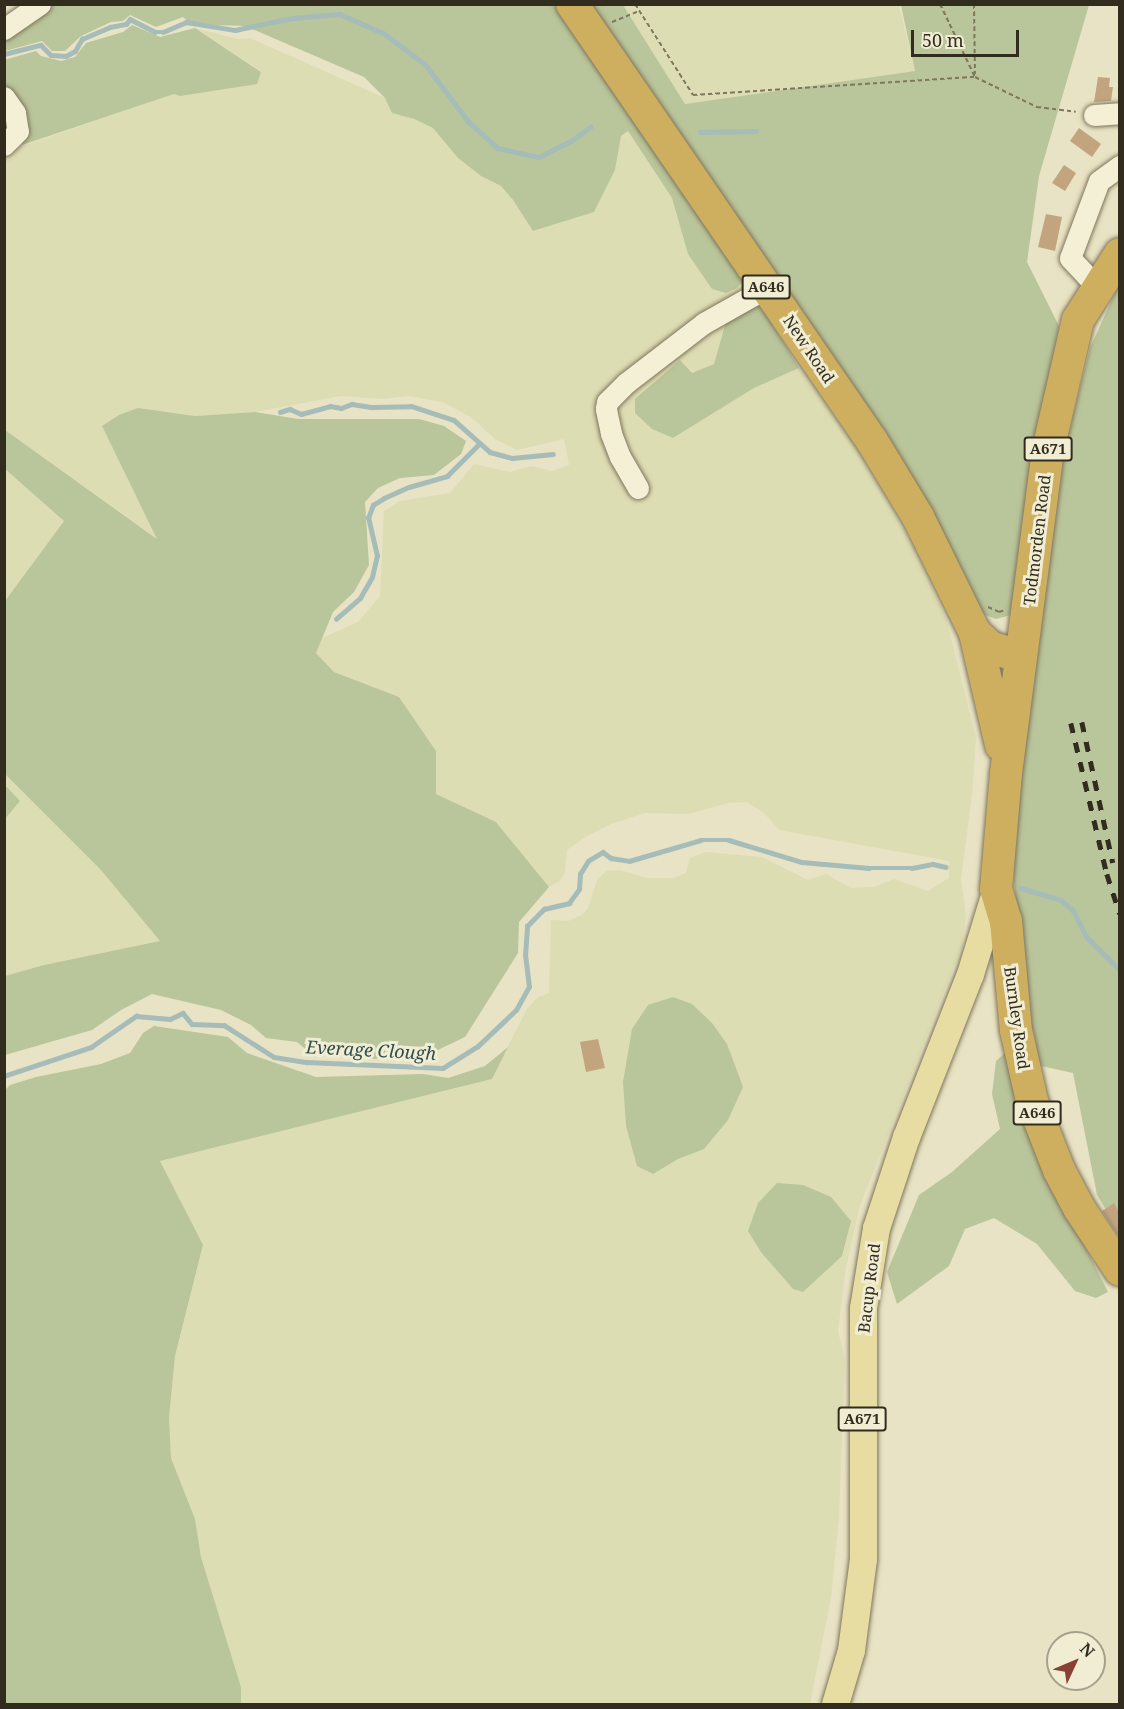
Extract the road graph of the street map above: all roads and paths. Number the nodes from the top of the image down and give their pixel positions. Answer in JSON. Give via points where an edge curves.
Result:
{"nodes":[{"id":1,"x":40,"y":4,"type":"edge"},
{"id":2,"x":572,"y":4,"type":"edge"},
{"id":3,"x":634,"y":4,"type":"edge"},
{"id":4,"x":940,"y":4,"type":"edge"},
{"id":5,"x":974,"y":4,"type":"edge"},
{"id":6,"x":639,"y":11,"type":"junction"},
{"id":7,"x":4,"y":29,"type":"edge"},
{"id":8,"x":590,"y":31,"type":"junction"},
{"id":9,"x":975,"y":77,"type":"junction"},
{"id":10,"x":4,"y":97,"type":"edge"},
{"id":11,"x":1119,"y":113,"type":"edge"},
{"id":12,"x":1094,"y":115,"type":"joint"},
{"id":13,"x":4,"y":145,"type":"edge"},
{"id":14,"x":1119,"y":166,"type":"edge"},
{"id":15,"x":1119,"y":254,"type":"edge"},
{"id":16,"x":766,"y":288,"type":"junction"},
{"id":17,"x":1098,"y":288,"type":"junction"},
{"id":18,"x":638,"y":488,"type":"dead end"},
{"id":19,"x":975,"y":633,"type":"junction"},
{"id":20,"x":1020,"y":657,"type":"junction"},
{"id":21,"x":1006,"y":772,"type":"junction"},
{"id":22,"x":996,"y":889,"type":"junction"},
{"id":23,"x":1119,"y":1270,"type":"edge"},
{"id":24,"x":836,"y":1704,"type":"edge"}],
"edges":[{"from":1,"to":7,"type":"street"},
{"from":2,"to":8,"type":"highway","name":"New Road","number":"A646"},
{"from":3,"to":6,"type":"path"},
{"from":4,"to":9,"type":"path"},
{"from":5,"to":9,"type":"path"},
{"from":6,"to":8,"type":"path"},
{"from":6,"to":9,"type":"path","via":[[693,95]]},
{"from":8,"to":16,"type":"highway","name":"New Road","number":"A646"},
{"from":9,"to":12,"type":"path","via":[[1037,107]]},
{"from":10,"to":13,"type":"street","via":[[15,113],[18,131]]},
{"from":11,"to":12,"type":"street"},
{"from":14,"to":17,"type":"street","via":[[1099,181],[1070,258]]},
{"from":15,"to":17,"type":"highway","name":"Todmorden Road","number":"A671"},
{"from":16,"to":18,"type":"street","via":[[704,324],[612,395],[606,409],[611,433]]},
{"from":16,"to":19,"type":"highway","name":"New Road","number":"A646","via":[[872,441],[918,517]]},
{"from":17,"to":20,"type":"highway","name":"Todmorden Road","number":"A671","via":[[1078,320],[1048,450]]},
{"from":19,"to":20,"type":"highway","name":"New Road","number":"A646","via":[[990,647]]},
{"from":19,"to":21,"type":"highway"},
{"from":20,"to":21,"type":"highway","name":"Todmorden Road"},
{"from":21,"to":22,"type":"highway","name":"Todmorden Road"},
{"from":22,"to":23,"type":"highway","name":"Burnley Road","number":"A646","via":[[1006,921],[1016,1030],[1032,1101],[1059,1170]]},
{"from":22,"to":24,"type":"main road","name":"Bacup Road","number":"A671","via":[[970,974],[906,1137],[876,1228],[863,1308],[863,1559],[850,1650]]}]}
